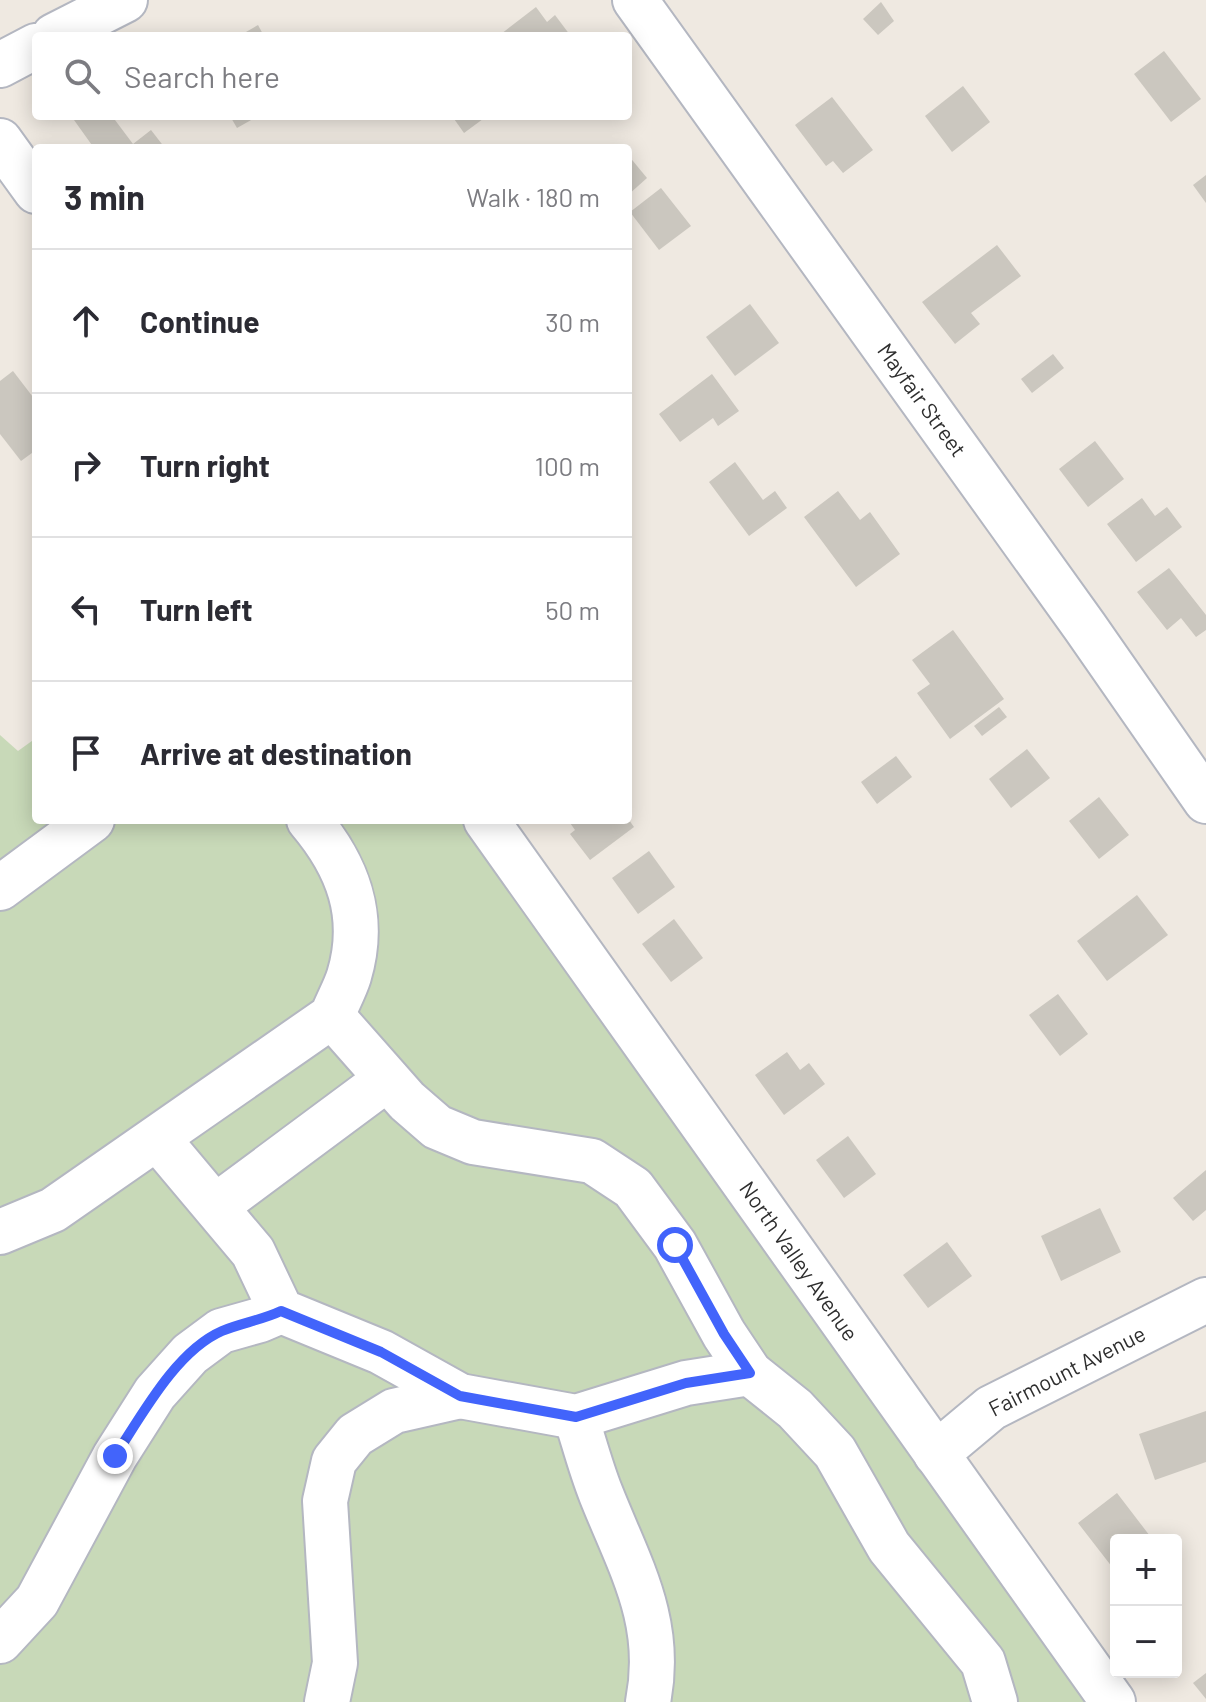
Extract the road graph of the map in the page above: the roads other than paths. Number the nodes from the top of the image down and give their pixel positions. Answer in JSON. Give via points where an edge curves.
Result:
{"nodes":[{"id":1,"x":125,"y":0,"type":"edge"},
{"id":2,"x":635,"y":0,"type":"edge"},
{"id":3,"x":62,"y":32,"type":"edge"},
{"id":4,"x":32,"y":48,"type":"edge"},
{"id":5,"x":0,"y":65,"type":"edge"},
{"id":6,"x":0,"y":141,"type":"edge"},
{"id":7,"x":32,"y":185,"type":"edge"},
{"id":8,"x":1206,"y":801,"type":"edge"},
{"id":9,"x":87,"y":824,"type":"edge"},
{"id":10,"x":312,"y":824,"type":"edge"},
{"id":11,"x":489,"y":824,"type":"edge"},
{"id":12,"x":0,"y":888,"type":"edge"},
{"id":13,"x":332,"y":1016,"type":"junction"},
{"id":14,"x":387,"y":1079,"type":"junction"},
{"id":15,"x":158,"y":1139,"type":"junction"},
{"id":16,"x":216,"y":1206,"type":"junction"},
{"id":17,"x":0,"y":1232,"type":"edge"},
{"id":18,"x":1206,"y":1300,"type":"edge"},
{"id":19,"x":281,"y":1311,"type":"junction"},
{"id":20,"x":391,"y":1358,"type":"junction"},
{"id":21,"x":750,"y":1373,"type":"junction"},
{"id":22,"x":460,"y":1396,"type":"junction"},
{"id":23,"x":394,"y":1411,"type":"junction"},
{"id":24,"x":576,"y":1417,"type":"junction"},
{"id":25,"x":936,"y":1454,"type":"junction"},
{"id":26,"x":0,"y":1641,"type":"edge"},
{"id":27,"x":327,"y":1702,"type":"edge"},
{"id":28,"x":648,"y":1702,"type":"edge"},
{"id":29,"x":995,"y":1702,"type":"edge"},
{"id":30,"x":1113,"y":1702,"type":"edge"}],
"edges":[{"from":1,"to":3,"type":"street"},
{"from":2,"to":8,"type":"street","name":"Mayfair Street"},
{"from":4,"to":5,"type":"street"},
{"from":6,"to":7,"type":"street"},
{"from":9,"to":12,"type":"street"},
{"from":10,"to":13,"type":"street","via":[[343,868],[357,916],[350,975]]},
{"from":11,"to":25,"type":"street","name":"North Valley Avenue"},
{"from":13,"to":14,"type":"street"},
{"from":13,"to":15,"type":"street"},
{"from":14,"to":16,"type":"street"},
{"from":14,"to":21,"type":"street","via":[[437,1127],[473,1142],[592,1161],[633,1188],[675,1245]]},
{"from":15,"to":16,"type":"street"},
{"from":15,"to":17,"type":"street","via":[[53,1210]]},
{"from":16,"to":19,"type":"street","via":[[253,1252]]},
{"from":18,"to":25,"type":"street","name":"Fairmount Avenue","via":[[991,1408]]},
{"from":19,"to":20,"type":"street"},
{"from":19,"to":26,"type":"street","via":[[221,1331],[190,1354],[155,1393],[37,1601]]},
{"from":20,"to":22,"type":"street"},
{"from":20,"to":23,"type":"street","via":[[402,1392]]},
{"from":21,"to":24,"type":"street","via":[[686,1383]]},
{"from":21,"to":29,"type":"street","via":[[795,1409],[835,1452],[889,1547],[983,1662]]},
{"from":22,"to":23,"type":"street"},
{"from":22,"to":24,"type":"street"},
{"from":23,"to":27,"type":"street","via":[[355,1435],[334,1461],[325,1501],[335,1663]]},
{"from":24,"to":28,"type":"street","via":[[599,1490],[642,1591],[653,1642]]},
{"from":25,"to":30,"type":"street","name":"North Valley Avenue"}]}
